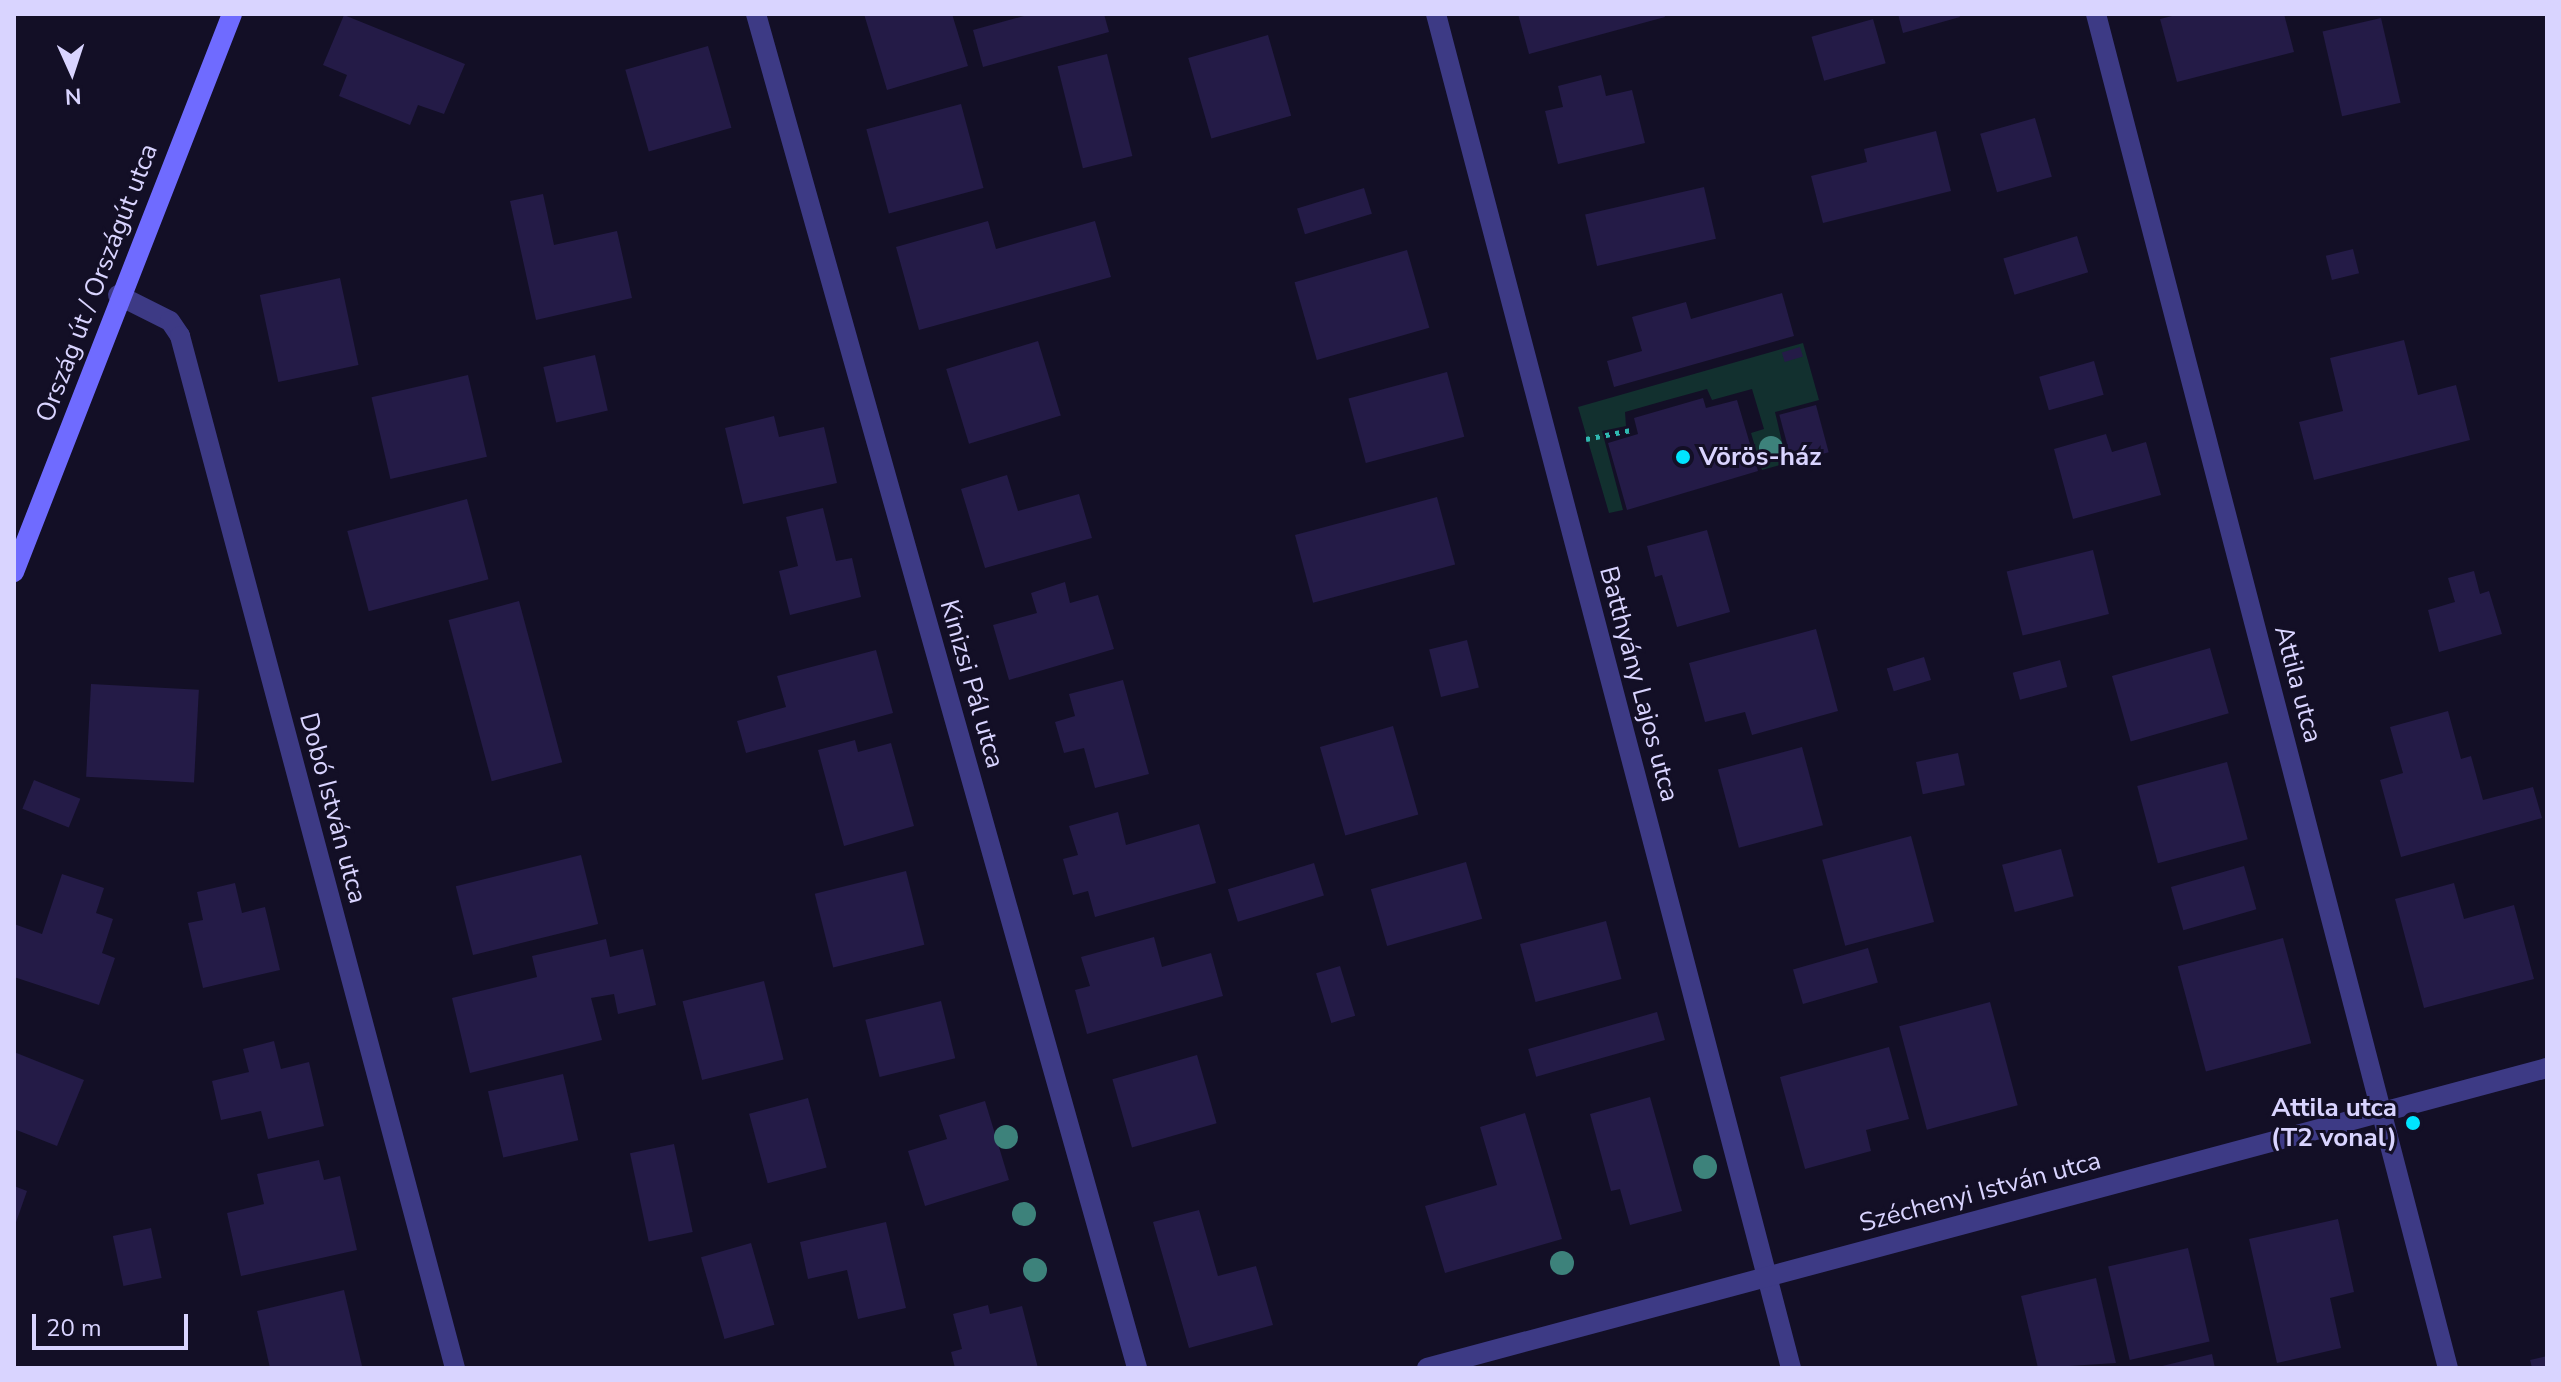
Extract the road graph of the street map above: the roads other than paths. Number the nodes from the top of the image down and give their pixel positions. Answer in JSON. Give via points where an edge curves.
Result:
{"nodes":[{"id":1,"x":232,"y":14,"type":"edge"},
{"id":2,"x":756,"y":14,"type":"edge"},
{"id":3,"x":1436,"y":14,"type":"edge"},
{"id":4,"x":2096,"y":14,"type":"edge"},
{"id":5,"x":118,"y":295,"type":"junction"},
{"id":6,"x":14,"y":572,"type":"edge"},
{"id":7,"x":2547,"y":1068,"type":"edge"},
{"id":8,"x":2382,"y":1112,"type":"junction"},
{"id":9,"x":1767,"y":1276,"type":"junction"},
{"id":10,"x":455,"y":1368,"type":"edge"},
{"id":11,"x":1137,"y":1368,"type":"edge"},
{"id":12,"x":1427,"y":1368,"type":"edge"},
{"id":13,"x":1791,"y":1368,"type":"edge"},
{"id":14,"x":2448,"y":1368,"type":"edge"}],
"edges":[{"from":1,"to":5,"type":"main road","name":"Ország út / Országút utca"},
{"from":2,"to":11,"type":"street","name":"Kinizsi Pál utca"},
{"from":3,"to":9,"type":"street","name":"Batthyány Lajos utca"},
{"from":4,"to":8,"type":"street","name":"Attila utca"},
{"from":5,"to":6,"type":"main road","name":"Ország út / Országút utca"},
{"from":5,"to":10,"type":"street","name":"Dobó István utca","via":[[170,321],[180,336]]},
{"from":7,"to":8,"type":"street","name":"Széchenyi István utca"},
{"from":8,"to":9,"type":"street","name":"Széchenyi István utca"},
{"from":8,"to":14,"type":"street","name":"Attila utca"},
{"from":9,"to":12,"type":"street","name":"Széchenyi István utca"},
{"from":9,"to":13,"type":"street","name":"Batthyány Lajos utca"}]}
